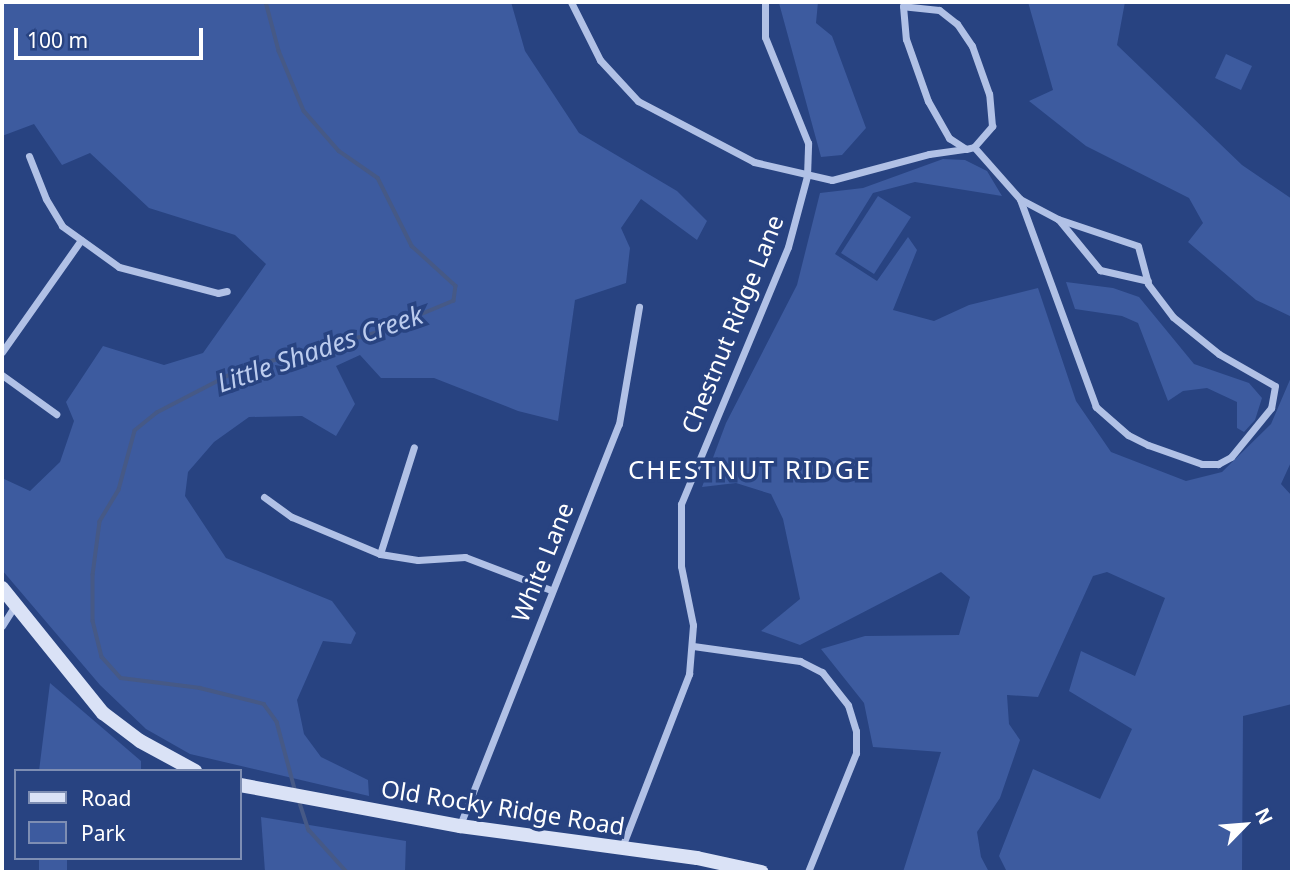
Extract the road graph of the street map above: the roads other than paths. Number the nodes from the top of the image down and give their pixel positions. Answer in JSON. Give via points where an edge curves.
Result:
{"nodes":[{"id":1,"x":571,"y":2,"type":"edge"},
{"id":2,"x":765,"y":2,"type":"edge"},
{"id":3,"x":970,"y":148,"type":"junction"},
{"id":4,"x":29,"y":156,"type":"dead end"},
{"id":5,"x":807,"y":176,"type":"junction"},
{"id":6,"x":1020,"y":200,"type":"junction"},
{"id":7,"x":1058,"y":219,"type":"junction"},
{"id":8,"x":81,"y":240,"type":"junction"},
{"id":9,"x":1147,"y":281,"type":"junction"},
{"id":10,"x":227,"y":291,"type":"dead end"},
{"id":11,"x":639,"y":307,"type":"dead end"},
{"id":12,"x":2,"y":352,"type":"edge"},
{"id":13,"x":2,"y":375,"type":"edge"},
{"id":14,"x":55,"y":414,"type":"dead end"},
{"id":15,"x":414,"y":447,"type":"dead end"},
{"id":16,"x":264,"y":497,"type":"dead end"},
{"id":17,"x":380,"y":554,"type":"junction"},
{"id":18,"x":2,"y":588,"type":"edge"},
{"id":19,"x":551,"y":590,"type":"junction"},
{"id":20,"x":16,"y":604,"type":"junction"},
{"id":21,"x":2,"y":626,"type":"edge"},
{"id":22,"x":694,"y":646,"type":"junction"},
{"id":23,"x":191,"y":769,"type":"edge"},
{"id":24,"x":242,"y":785,"type":"edge"},
{"id":25,"x":460,"y":826,"type":"junction"},
{"id":26,"x":622,"y":848,"type":"junction"},
{"id":27,"x":761,"y":872,"type":"edge"},
{"id":28,"x":807,"y":872,"type":"edge"}],
"edges":[{"from":1,"to":5,"type":"street","via":[[600,60],[638,101],[754,162]]},
{"from":2,"to":5,"type":"street","name":"Chestnut Ridge Lane","via":[[765,37],[808,143]]},
{"from":3,"to":3,"type":"street","via":[[949,138],[928,101],[905,39],[903,6],[939,10],[957,24],[972,46],[989,94],[992,126]]},
{"from":3,"to":5,"type":"street","via":[[832,180]]},
{"from":3,"to":6,"type":"street"},
{"from":4,"to":8,"type":"street","via":[[53,214]]},
{"from":5,"to":22,"type":"street","name":"Chestnut Ridge Lane","via":[[788,247],[681,503],[680,555]]},
{"from":6,"to":7,"type":"street"},
{"from":6,"to":9,"type":"street","via":[[1096,407],[1128,435],[1148,445],[1202,464],[1218,464],[1231,457],[1271,408],[1275,386],[1195,337],[1172,317]]},
{"from":7,"to":9,"type":"street","via":[[1100,270]]},
{"from":7,"to":9,"type":"street","via":[[1138,246]]},
{"from":8,"to":10,"type":"street","via":[[126,270],[218,293]]},
{"from":8,"to":12,"type":"street"},
{"from":11,"to":19,"type":"street","name":"White Lane","via":[[619,424]]},
{"from":13,"to":14,"type":"street"},
{"from":15,"to":17,"type":"street"},
{"from":16,"to":17,"type":"street","via":[[292,517]]},
{"from":17,"to":19,"type":"street","via":[[418,560],[465,556]]},
{"from":18,"to":20,"type":"street"},
{"from":19,"to":25,"type":"street","name":"White Lane"},
{"from":20,"to":21,"type":"street"},
{"from":20,"to":23,"type":"street","via":[[103,713],[149,747]]},
{"from":22,"to":26,"type":"street","name":"Chestnut Ridge Lane","via":[[680,701]]},
{"from":22,"to":28,"type":"street","via":[[800,661],[822,672],[848,705],[856,731],[856,753]]},
{"from":24,"to":25,"type":"street","name":"Old Rocky Ridge Road"},
{"from":25,"to":26,"type":"street","name":"Old Rocky Ridge Road"},
{"from":26,"to":27,"type":"street","name":"Old Rocky Ridge Road"}]}
